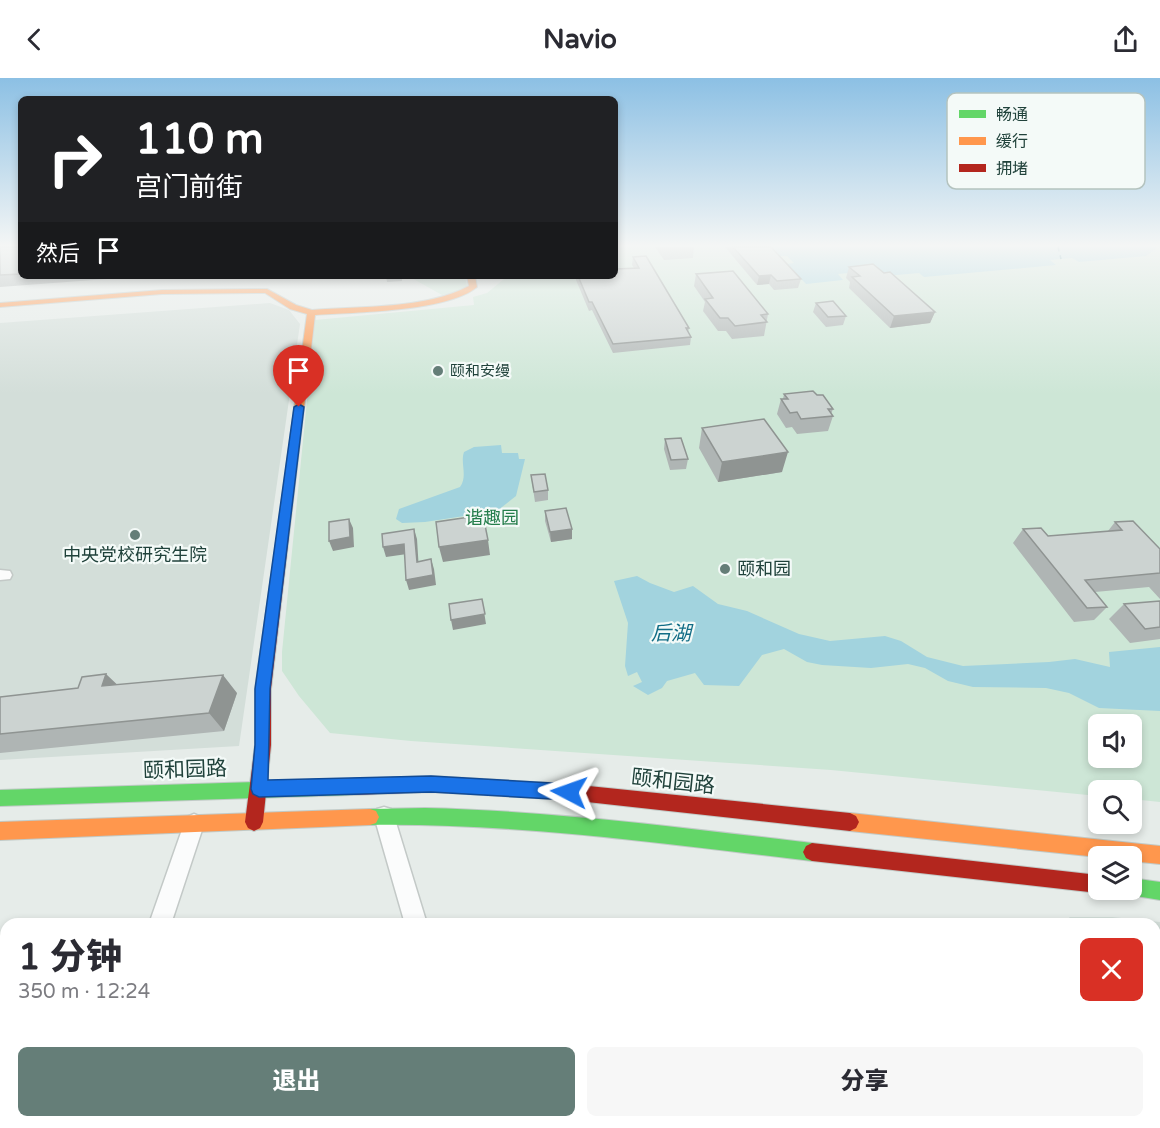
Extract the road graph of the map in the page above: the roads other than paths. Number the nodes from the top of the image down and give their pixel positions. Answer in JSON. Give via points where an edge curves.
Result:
{"nodes":[{"id":1,"x":112,"y":296,"type":"edge"},
{"id":2,"x":275,"y":296,"type":"edge"},
{"id":3,"x":458,"y":296,"type":"edge"},
{"id":4,"x":0,"y":305,"type":"edge"},
{"id":5,"x":311,"y":313,"type":"junction"},
{"id":6,"x":259,"y":789,"type":"junction"},
{"id":7,"x":0,"y":798,"type":"edge"},
{"id":8,"x":384,"y":816,"type":"junction"},
{"id":9,"x":254,"y":822,"type":"junction"},
{"id":10,"x":194,"y":824,"type":"junction"},
{"id":11,"x":0,"y":831,"type":"edge"},
{"id":12,"x":1160,"y":855,"type":"edge"},
{"id":13,"x":1088,"y":883,"type":"edge"},
{"id":14,"x":1142,"y":889,"type":"edge"},
{"id":15,"x":1160,"y":891,"type":"edge"},
{"id":16,"x":162,"y":918,"type":"edge"},
{"id":17,"x":414,"y":918,"type":"edge"}],
"edges":[{"from":1,"to":4,"type":"street"},
{"from":2,"to":5,"type":"street"},
{"from":3,"to":5,"type":"street","via":[[440,302]]},
{"from":5,"to":6,"type":"street","via":[[263,689]]},
{"from":6,"to":7,"type":"street","name":"颐和园路"},
{"from":6,"to":9,"type":"street"},
{"from":6,"to":12,"type":"street","name":"颐和园路","via":[[431,784],[569,792]]},
{"from":8,"to":9,"type":"street"},
{"from":8,"to":13,"type":"street","via":[[566,825]]},
{"from":8,"to":17,"type":"street"},
{"from":9,"to":10,"type":"street"},
{"from":10,"to":11,"type":"street"},
{"from":10,"to":16,"type":"street"},
{"from":14,"to":15,"type":"street"}]}
